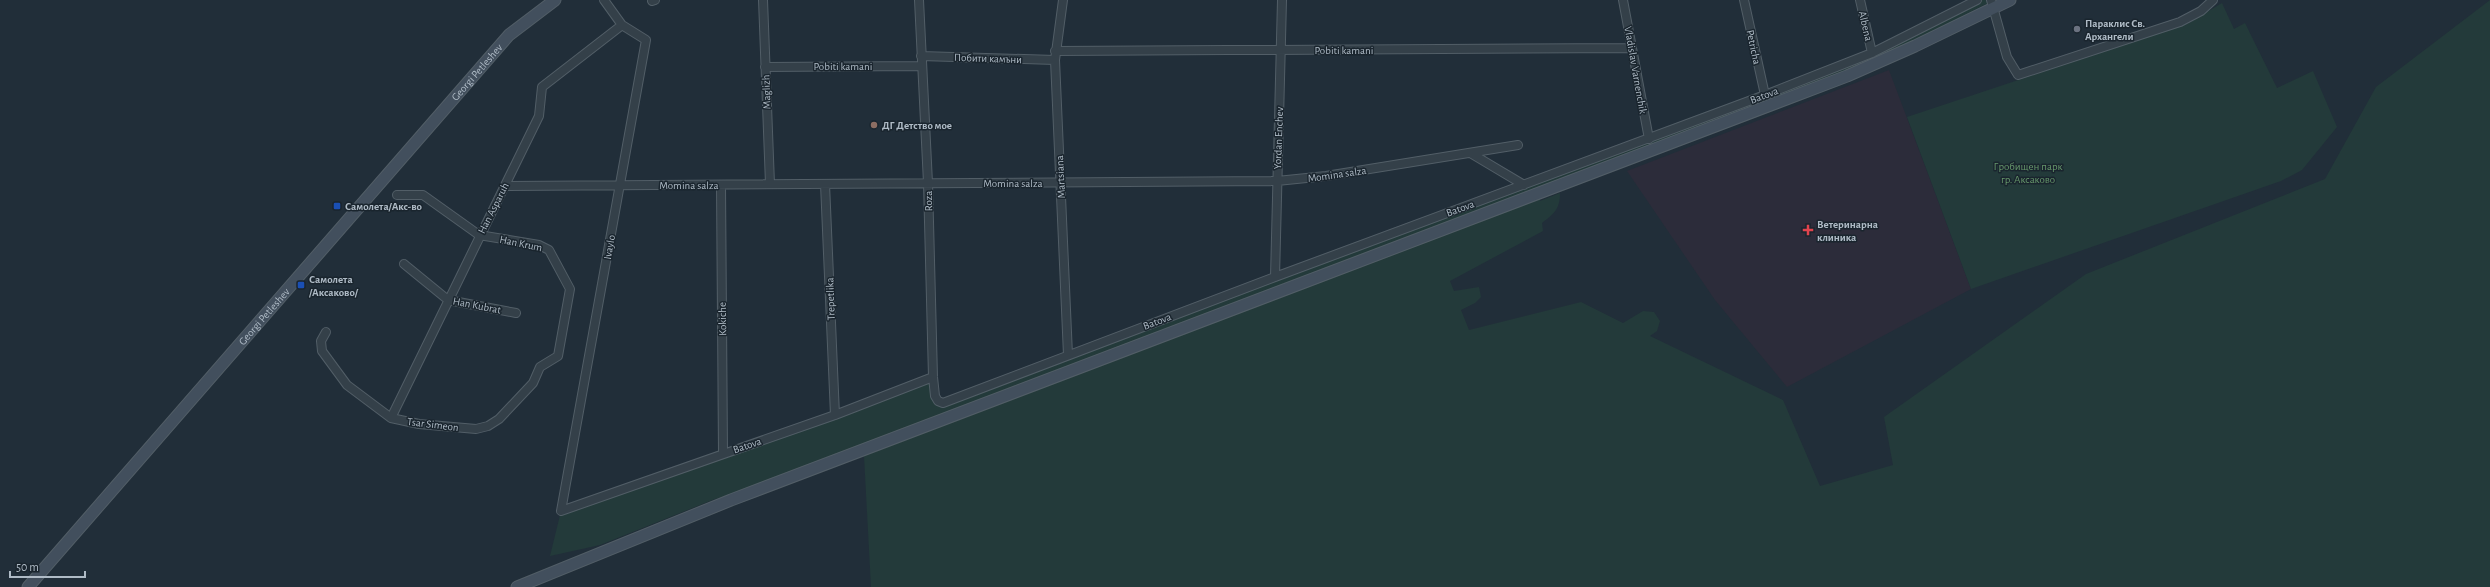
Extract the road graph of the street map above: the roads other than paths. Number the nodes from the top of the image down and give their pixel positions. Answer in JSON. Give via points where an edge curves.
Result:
{"nodes":[{"id":1,"x":555,"y":0,"type":"edge"},
{"id":2,"x":604,"y":0,"type":"edge"},
{"id":3,"x":763,"y":0,"type":"edge"},
{"id":4,"x":920,"y":0,"type":"edge"},
{"id":5,"x":1063,"y":0,"type":"edge"},
{"id":6,"x":1282,"y":0,"type":"edge"},
{"id":7,"x":1623,"y":0,"type":"edge"},
{"id":8,"x":1744,"y":0,"type":"edge"},
{"id":9,"x":1860,"y":0,"type":"edge"},
{"id":10,"x":1978,"y":0,"type":"edge"},
{"id":11,"x":2010,"y":0,"type":"edge"},
{"id":12,"x":2213,"y":0,"type":"edge"},
{"id":13,"x":1992,"y":5,"type":"edge"},
{"id":14,"x":622,"y":25,"type":"junction"},
{"id":15,"x":1632,"y":48,"type":"junction"},
{"id":16,"x":1281,"y":51,"type":"junction"},
{"id":17,"x":1872,"y":53,"type":"junction"},
{"id":18,"x":921,"y":56,"type":"junction"},
{"id":19,"x":1055,"y":56,"type":"junction"},
{"id":20,"x":921,"y":66,"type":"junction"},
{"id":21,"x":765,"y":67,"type":"junction"},
{"id":22,"x":1765,"y":95,"type":"junction"},
{"id":23,"x":1649,"y":139,"type":"junction"},
{"id":24,"x":1518,"y":145,"type":"dead end"},
{"id":25,"x":1472,"y":154,"type":"junction"},
{"id":26,"x":1277,"y":181,"type":"junction"},
{"id":27,"x":928,"y":183,"type":"junction"},
{"id":28,"x":1060,"y":183,"type":"junction"},
{"id":29,"x":770,"y":184,"type":"junction"},
{"id":30,"x":826,"y":184,"type":"junction"},
{"id":31,"x":721,"y":185,"type":"junction"},
{"id":32,"x":1524,"y":185,"type":"junction"},
{"id":33,"x":505,"y":186,"type":"junction"},
{"id":34,"x":620,"y":186,"type":"junction"},
{"id":35,"x":397,"y":195,"type":"dead end"},
{"id":36,"x":479,"y":235,"type":"junction"},
{"id":37,"x":404,"y":264,"type":"dead end"},
{"id":38,"x":1275,"y":276,"type":"junction"},
{"id":39,"x":448,"y":300,"type":"junction"},
{"id":40,"x":516,"y":313,"type":"dead end"},
{"id":41,"x":326,"y":332,"type":"dead end"},
{"id":42,"x":1068,"y":354,"type":"junction"},
{"id":43,"x":540,"y":367,"type":"joint"},
{"id":44,"x":933,"y":377,"type":"junction"},
{"id":45,"x":938,"y":402,"type":"joint"},
{"id":46,"x":835,"y":415,"type":"junction"},
{"id":47,"x":392,"y":418,"type":"junction"},
{"id":48,"x":723,"y":453,"type":"junction"},
{"id":49,"x":561,"y":511,"type":"joint"},
{"id":50,"x":28,"y":587,"type":"edge"},
{"id":51,"x":517,"y":587,"type":"edge"}],
"edges":[{"from":1,"to":50,"type":"main road","name":"Georgi Petleshev","via":[[509,35]]},
{"from":2,"to":14,"type":"street","name":"Ivaylo"},
{"from":3,"to":21,"type":"street","name":"Maglizh"},
{"from":4,"to":18,"type":"street","name":"Roza"},
{"from":5,"to":19,"type":"street","name":"Martsiana"},
{"from":6,"to":16,"type":"street","name":"Yordan Enchev"},
{"from":7,"to":15,"type":"street","name":"Vladislav Varnenchik"},
{"from":8,"to":22,"type":"street","name":"Petricha"},
{"from":9,"to":17,"type":"street","name":"Albena"},
{"from":10,"to":17,"type":"street","name":"Batova"},
{"from":11,"to":13,"type":"main road"},
{"from":12,"to":13,"type":"street","via":[[2201,11],[2180,22],[2018,75],[2007,57]]},
{"from":13,"to":51,"type":"main road","via":[[1847,76],[738,497]]},
{"from":14,"to":33,"type":"street","name":"Han Asparuh","via":[[542,87],[539,116]]},
{"from":14,"to":34,"type":"street","name":"Ivaylo","via":[[646,40]]},
{"from":15,"to":16,"type":"street","name":"Pobiti kamani"},
{"from":15,"to":23,"type":"street","name":"Vladislav Varnenchik"},
{"from":16,"to":19,"type":"street","name":"Pobiti kamani"},
{"from":16,"to":26,"type":"street","name":"Yordan Enchev"},
{"from":17,"to":22,"type":"street","name":"Batova"},
{"from":18,"to":19,"type":"street","name":"Побити камъни"},
{"from":18,"to":20,"type":"street","name":"Roza"},
{"from":19,"to":28,"type":"street","name":"Martsiana"},
{"from":20,"to":21,"type":"street","name":"Pobiti kamani"},
{"from":20,"to":27,"type":"street","name":"Roza"},
{"from":21,"to":29,"type":"street","name":"Maglizh"},
{"from":22,"to":23,"type":"street","name":"Batova"},
{"from":23,"to":32,"type":"street","name":"Batova"},
{"from":24,"to":25,"type":"street","name":"Momina salza"},
{"from":25,"to":26,"type":"street","name":"Momina salza"},
{"from":25,"to":32,"type":"street"},
{"from":26,"to":28,"type":"street","name":"Momina salza"},
{"from":26,"to":38,"type":"street","name":"Yordan Enchev"},
{"from":27,"to":28,"type":"street","name":"Momina salza"},
{"from":27,"to":30,"type":"street","name":"Momina salza"},
{"from":27,"to":44,"type":"street","name":"Roza"},
{"from":28,"to":42,"type":"street","name":"Martsiana"},
{"from":29,"to":30,"type":"street","name":"Momina salza"},
{"from":29,"to":31,"type":"street","name":"Momina salza"},
{"from":30,"to":46,"type":"street","name":"Trepetlika"},
{"from":31,"to":34,"type":"street","name":"Momina salza"},
{"from":31,"to":48,"type":"street","name":"Kokiche"},
{"from":32,"to":38,"type":"street","name":"Batova"},
{"from":33,"to":34,"type":"street","name":"Momina salza"},
{"from":33,"to":36,"type":"street","name":"Han Asparuh"},
{"from":34,"to":49,"type":"street","name":"Ivaylo"},
{"from":35,"to":36,"type":"street","name":"Han Krum","via":[[422,195]]},
{"from":36,"to":39,"type":"street","name":"Han Asparuh"},
{"from":36,"to":43,"type":"street","name":"Han Krum","via":[[545,247],[568,284],[570,296],[558,356]]},
{"from":37,"to":39,"type":"street","name":"Han Kubrat"},
{"from":38,"to":42,"type":"street","name":"Batova"},
{"from":39,"to":40,"type":"street","name":"Han Kubrat"},
{"from":39,"to":47,"type":"street","name":"Han Asparuh"},
{"from":41,"to":47,"type":"street","name":"Tsar Simeon","via":[[321,341],[322,351],[346,385]]},
{"from":42,"to":45,"type":"street","name":"Batova","via":[[943,403]]},
{"from":43,"to":47,"type":"street","name":"Tsar Simeon","via":[[533,383],[499,420],[483,428],[419,424]]},
{"from":44,"to":45,"type":"street","name":"Roza"},
{"from":44,"to":46,"type":"street","name":"Batova"},
{"from":46,"to":48,"type":"street","name":"Batova"},
{"from":48,"to":49,"type":"street","name":"Batova"}]}
